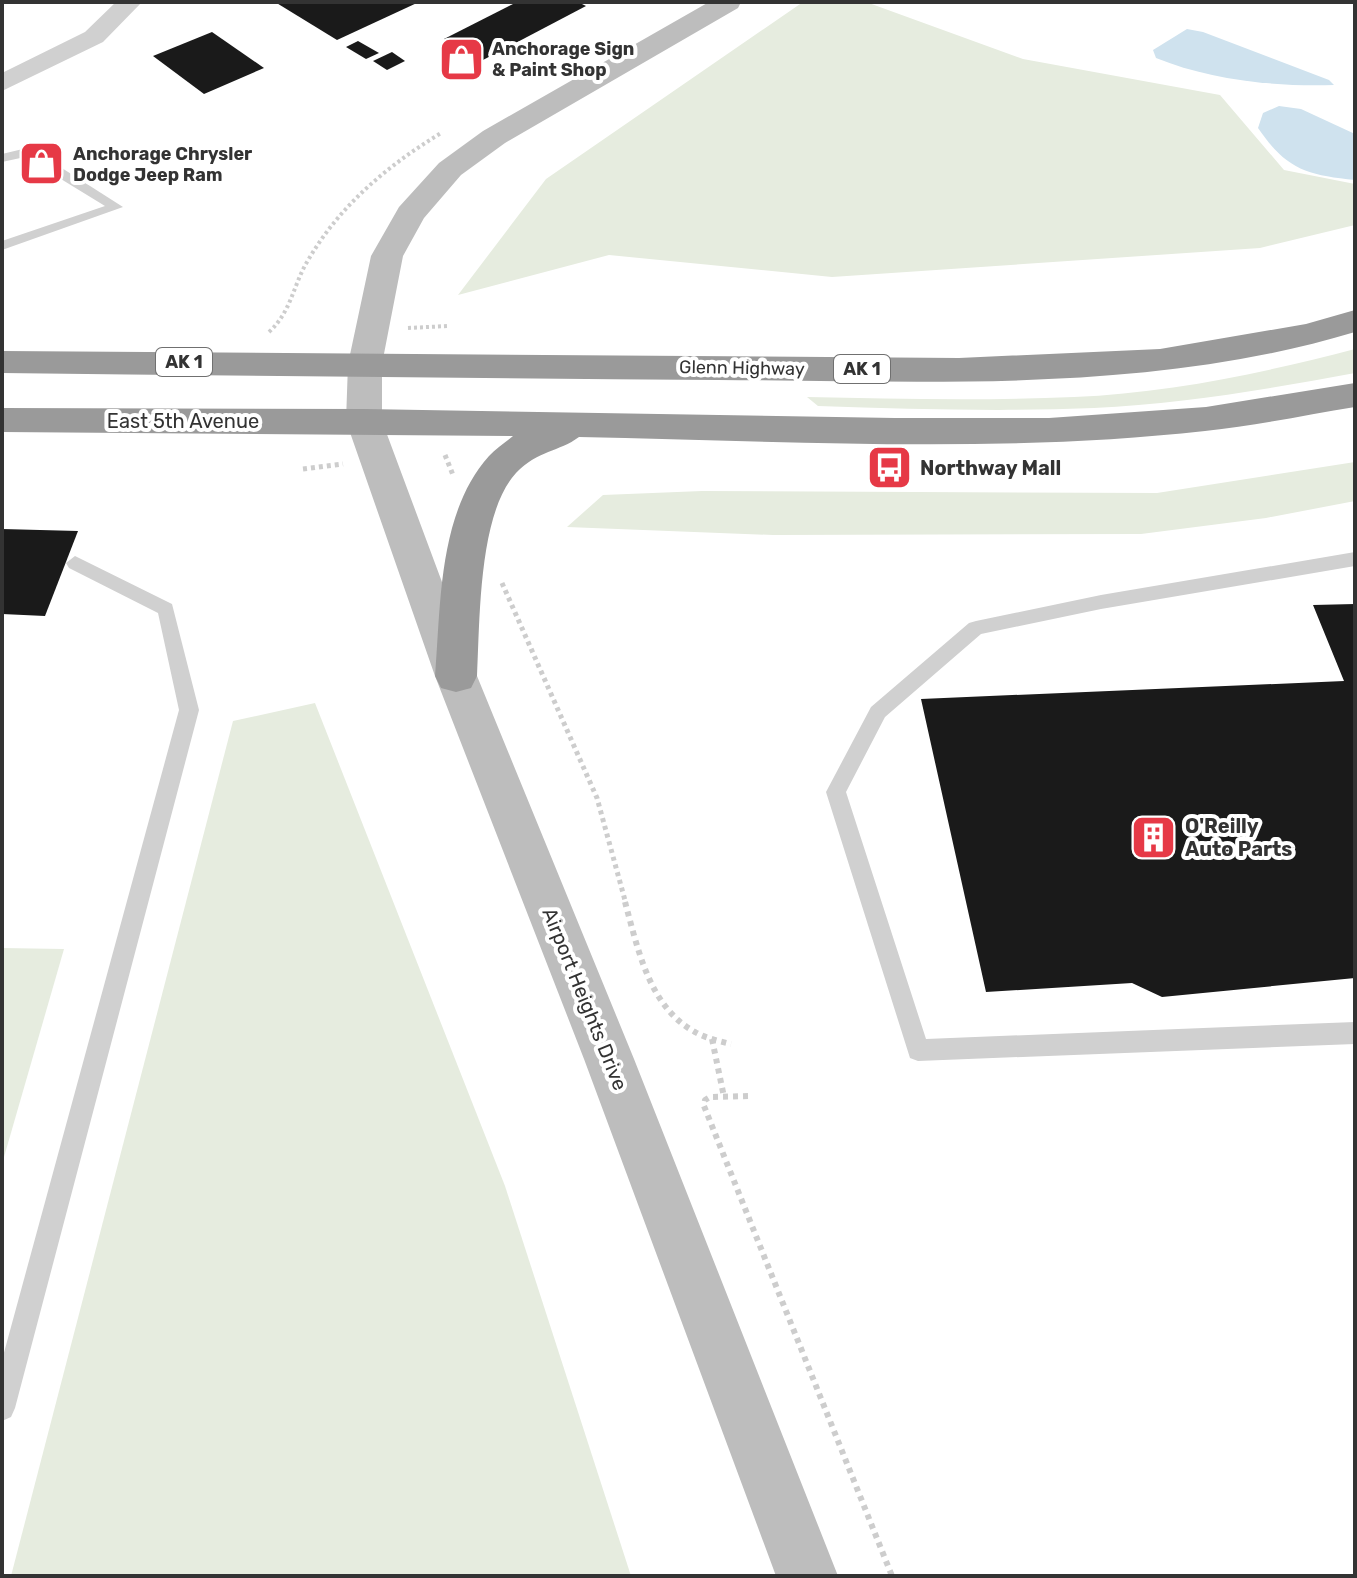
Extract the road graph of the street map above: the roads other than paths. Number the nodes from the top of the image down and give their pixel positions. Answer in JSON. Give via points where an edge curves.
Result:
{"nodes":[{"id":1,"x":130,"y":2,"type":"edge"},
{"id":2,"x":728,"y":2,"type":"edge"},
{"id":3,"x":2,"y":83,"type":"edge"},
{"id":4,"x":2,"y":158,"type":"edge"},
{"id":5,"x":2,"y":246,"type":"edge"},
{"id":6,"x":1355,"y":321,"type":"edge"},
{"id":7,"x":2,"y":362,"type":"edge"},
{"id":8,"x":365,"y":364,"type":"junction"},
{"id":9,"x":1355,"y":395,"type":"edge"},
{"id":10,"x":2,"y":420,"type":"edge"},
{"id":11,"x":364,"y":421,"type":"junction"},
{"id":12,"x":599,"y":425,"type":"junction"},
{"id":13,"x":1355,"y":559,"type":"edge"},
{"id":14,"x":75,"y":563,"type":"dead end"},
{"id":15,"x":456,"y":676,"type":"junction"},
{"id":16,"x":1355,"y":1033,"type":"edge"},
{"id":17,"x":2,"y":1408,"type":"edge"},
{"id":18,"x":807,"y":1576,"type":"edge"}],
"edges":[{"from":1,"to":3,"type":"street","via":[[94,37]]},
{"from":2,"to":8,"type":"street","via":[[494,137],[450,169],[410,214],[387,256]]},
{"from":4,"to":5,"type":"lane","via":[[27,152],[116,207]]},
{"from":6,"to":8,"type":"highway","name":"Glenn Highway","number":"AK 1","via":[[1308,335],[1160,360],[959,370]]},
{"from":7,"to":8,"type":"highway","number":"AK 1"},
{"from":8,"to":11,"type":"street"},
{"from":9,"to":12,"type":"highway","via":[[1206,419],[1049,430]]},
{"from":10,"to":11,"type":"highway","name":"East 5th Avenue"},
{"from":11,"to":12,"type":"highway"},
{"from":11,"to":15,"type":"street","name":"Airport Heights Drive"},
{"from":12,"to":15,"type":"highway","via":[[551,433],[521,447],[482,493],[470,538]]},
{"from":13,"to":16,"type":"lane","via":[[976,628],[878,712],[836,792],[918,1050]]},
{"from":14,"to":17,"type":"lane","via":[[166,609],[189,710]]},
{"from":15,"to":18,"type":"street","name":"Airport Heights Drive"}]}
